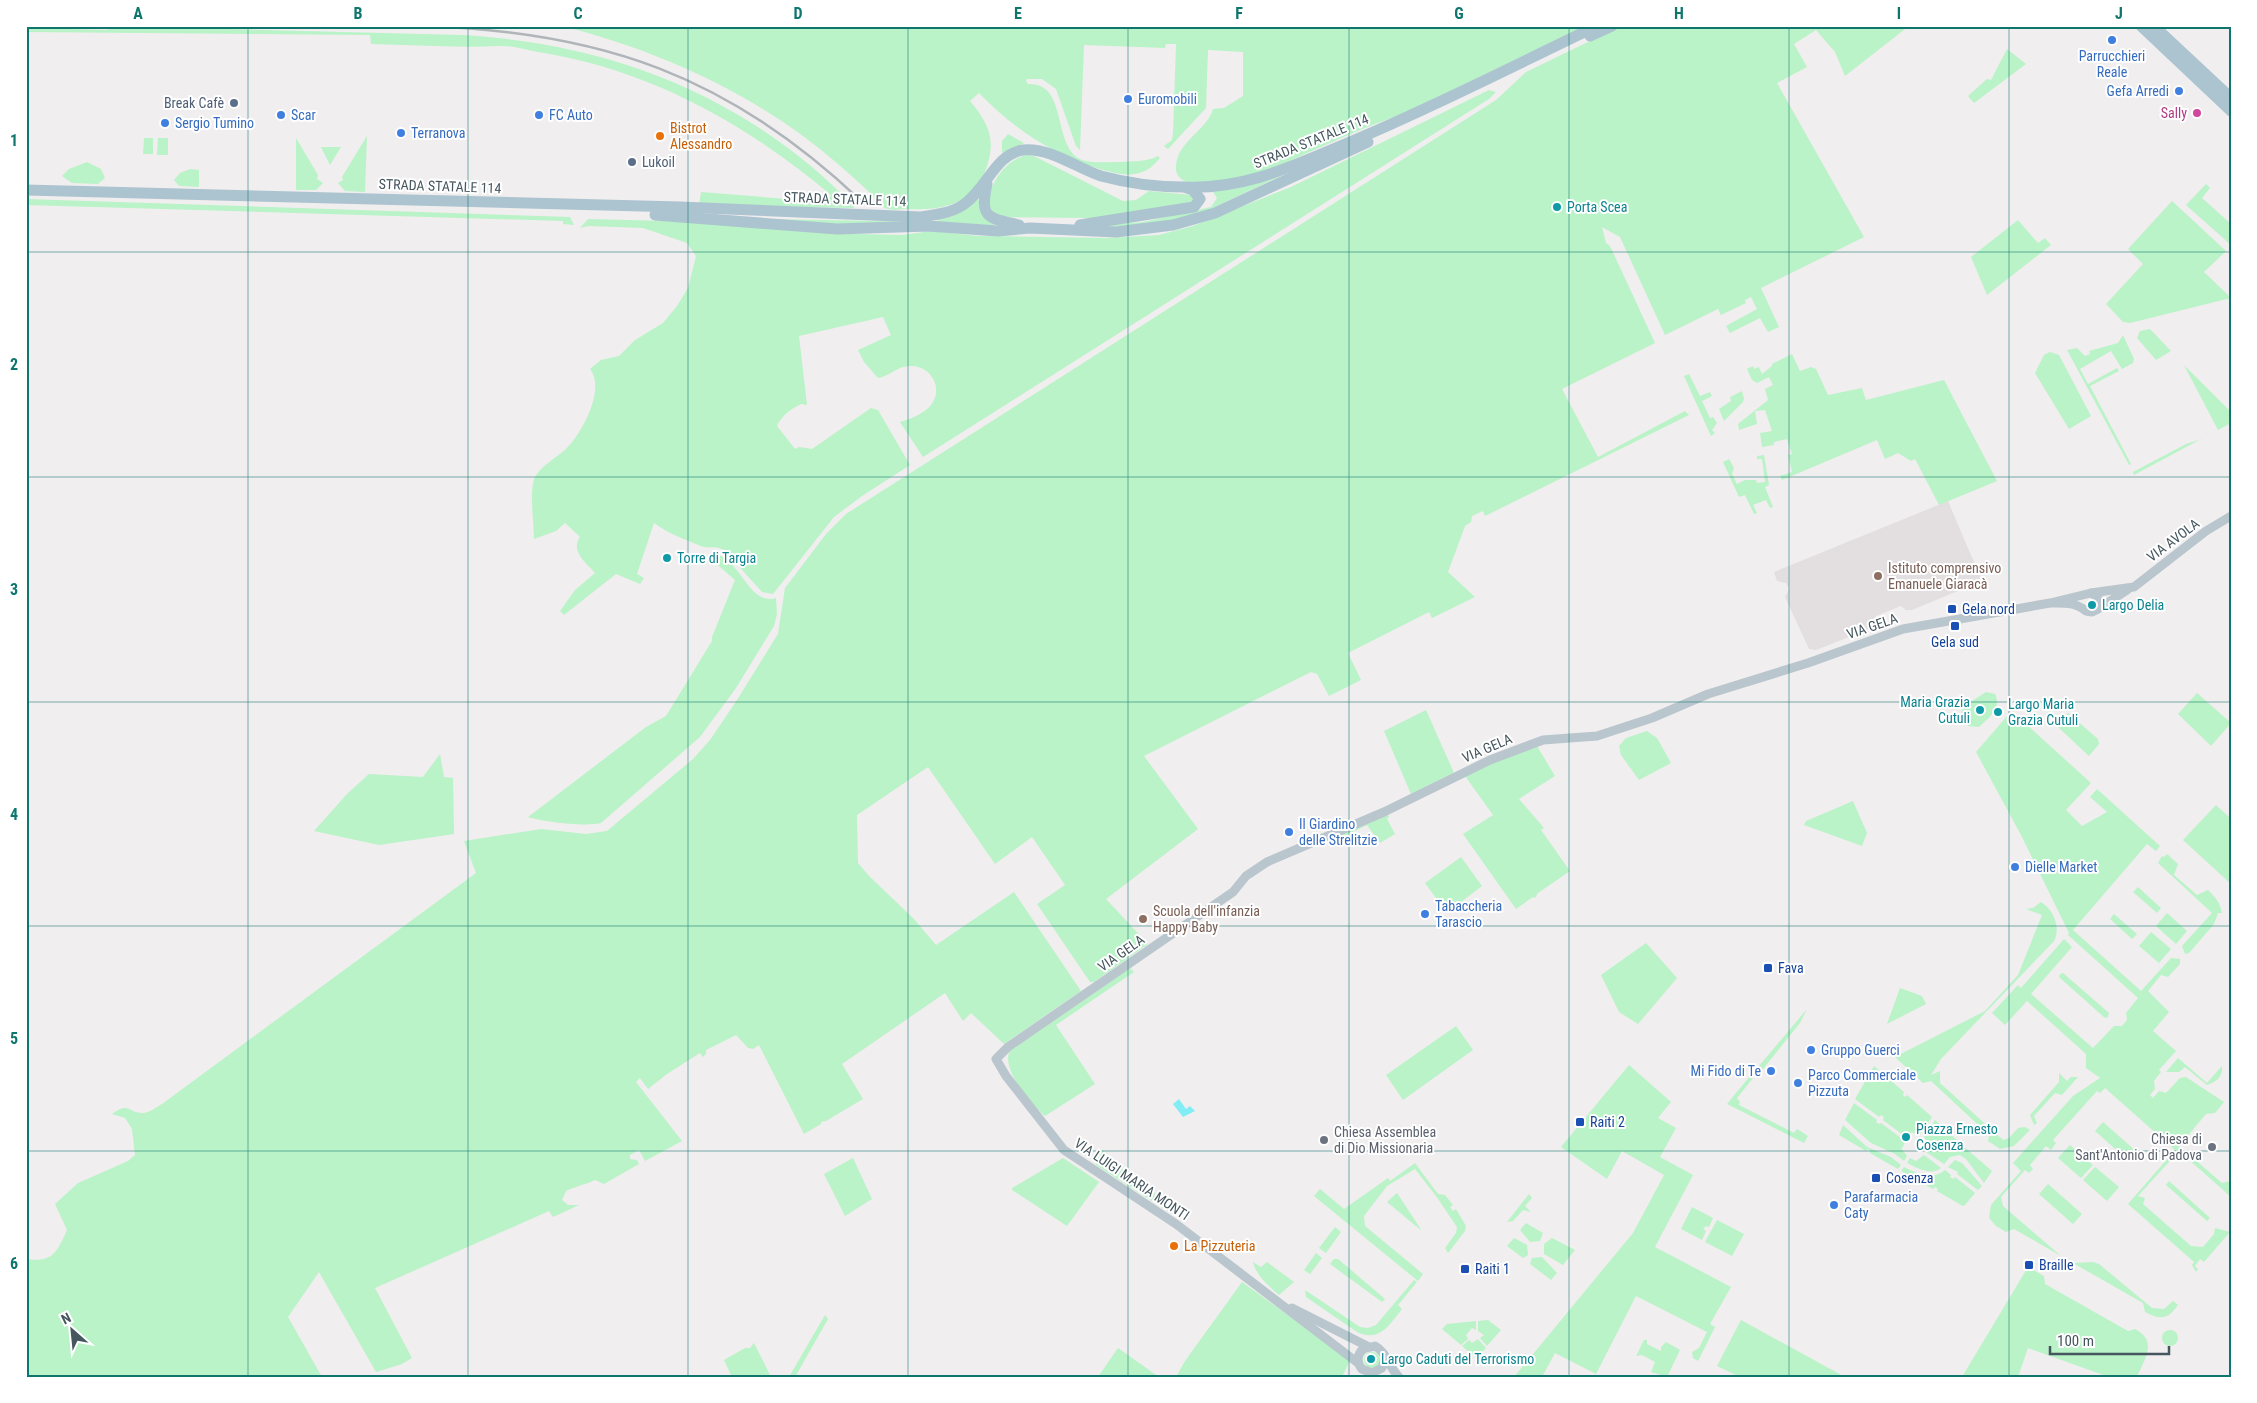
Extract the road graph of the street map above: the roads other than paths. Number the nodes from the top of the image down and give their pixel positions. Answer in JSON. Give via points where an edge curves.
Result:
{"nodes":[{"id":1,"x":1597,"y":26,"type":"edge"},
{"id":2,"x":1612,"y":26,"type":"edge"},
{"id":3,"x":2141,"y":26,"type":"edge"},
{"id":4,"x":2154,"y":26,"type":"edge"},
{"id":5,"x":2231,"y":98,"type":"edge"},
{"id":6,"x":2231,"y":111,"type":"edge"},
{"id":7,"x":987,"y":182,"type":"junction"},
{"id":8,"x":1184,"y":188,"type":"junction"},
{"id":9,"x":26,"y":190,"type":"edge"},
{"id":10,"x":26,"y":196,"type":"edge"},
{"id":11,"x":1030,"y":228,"type":"junction"},
{"id":12,"x":1063,"y":229,"type":"junction"},
{"id":13,"x":2231,"y":516,"type":"edge"},
{"id":14,"x":2131,"y":587,"type":"junction"},
{"id":15,"x":2089,"y":593,"type":"junction"},
{"id":16,"x":2050,"y":603,"type":"junction"},
{"id":17,"x":2081,"y":606,"type":"junction"},
{"id":18,"x":2098,"y":608,"type":"junction"},
{"id":19,"x":996,"y":1059,"type":"joint"},
{"id":20,"x":1276,"y":1299,"type":"junction"},
{"id":21,"x":1367,"y":1346,"type":"junction"},
{"id":22,"x":1385,"y":1358,"type":"junction"},
{"id":23,"x":1358,"y":1363,"type":"junction"},
{"id":24,"x":1376,"y":1373,"type":"junction"},
{"id":25,"x":1386,"y":1377,"type":"edge"},
{"id":26,"x":1399,"y":1377,"type":"edge"}],
"edges":[{"from":1,"to":8,"type":"main road","name":"STRADA STATALE 114","via":[[1402,120],[1265,177],[1234,184]]},
{"from":2,"to":12,"type":"main road","name":"STRADA STATALE 114","via":[[1216,212],[1140,230]]},
{"from":3,"to":6,"type":"main road"},
{"from":4,"to":5,"type":"main road"},
{"from":7,"to":8,"type":"main road","name":"STRADA STATALE 114","via":[[1005,157],[1022,150],[1032,150],[1104,177]]},
{"from":7,"to":9,"type":"main road","name":"STRADA STATALE 114","via":[[958,208],[920,217],[680,207]]},
{"from":7,"to":11,"type":"main road","via":[[983,205],[987,215]]},
{"from":8,"to":12,"type":"main road","via":[[1200,199],[1194,207]]},
{"from":10,"to":11,"type":"main road","name":"STRADA STATALE 114","via":[[682,216],[837,228],[928,226],[998,231]]},
{"from":11,"to":12,"type":"main road","name":"STRADA STATALE 114"},
{"from":13,"to":14,"type":"street","name":"VIA AVOLA"},
{"from":14,"to":15,"type":"street"},
{"from":14,"to":18,"type":"street","name":"VIA AVOLA"},
{"from":15,"to":16,"type":"street"},
{"from":15,"to":17,"type":"street","via":[[2082,599]]},
{"from":15,"to":18,"type":"street","via":[[2098,597]]},
{"from":16,"to":17,"type":"street","via":[[2068,602]]},
{"from":16,"to":19,"type":"street","name":"VIA GELA","via":[[1904,629],[1708,694],[1626,727],[1597,736],[1542,740],[1490,760],[1384,812],[1267,862],[1246,876],[1233,892],[1008,1047]]},
{"from":17,"to":18,"type":"street","via":[[2089,612]]},
{"from":19,"to":20,"type":"street","name":"VIA LUIGI MARIA MONTI","via":[[1064,1150],[1176,1224]]},
{"from":20,"to":21,"type":"street"},
{"from":20,"to":23,"type":"street"},
{"from":21,"to":22,"type":"street","via":[[1378,1348]]},
{"from":21,"to":23,"type":"street","via":[[1360,1352]]},
{"from":22,"to":24,"type":"street","via":[[1384,1365]]},
{"from":22,"to":26,"type":"street"},
{"from":23,"to":24,"type":"street","via":[[1365,1372]]},
{"from":24,"to":25,"type":"street"}]}
